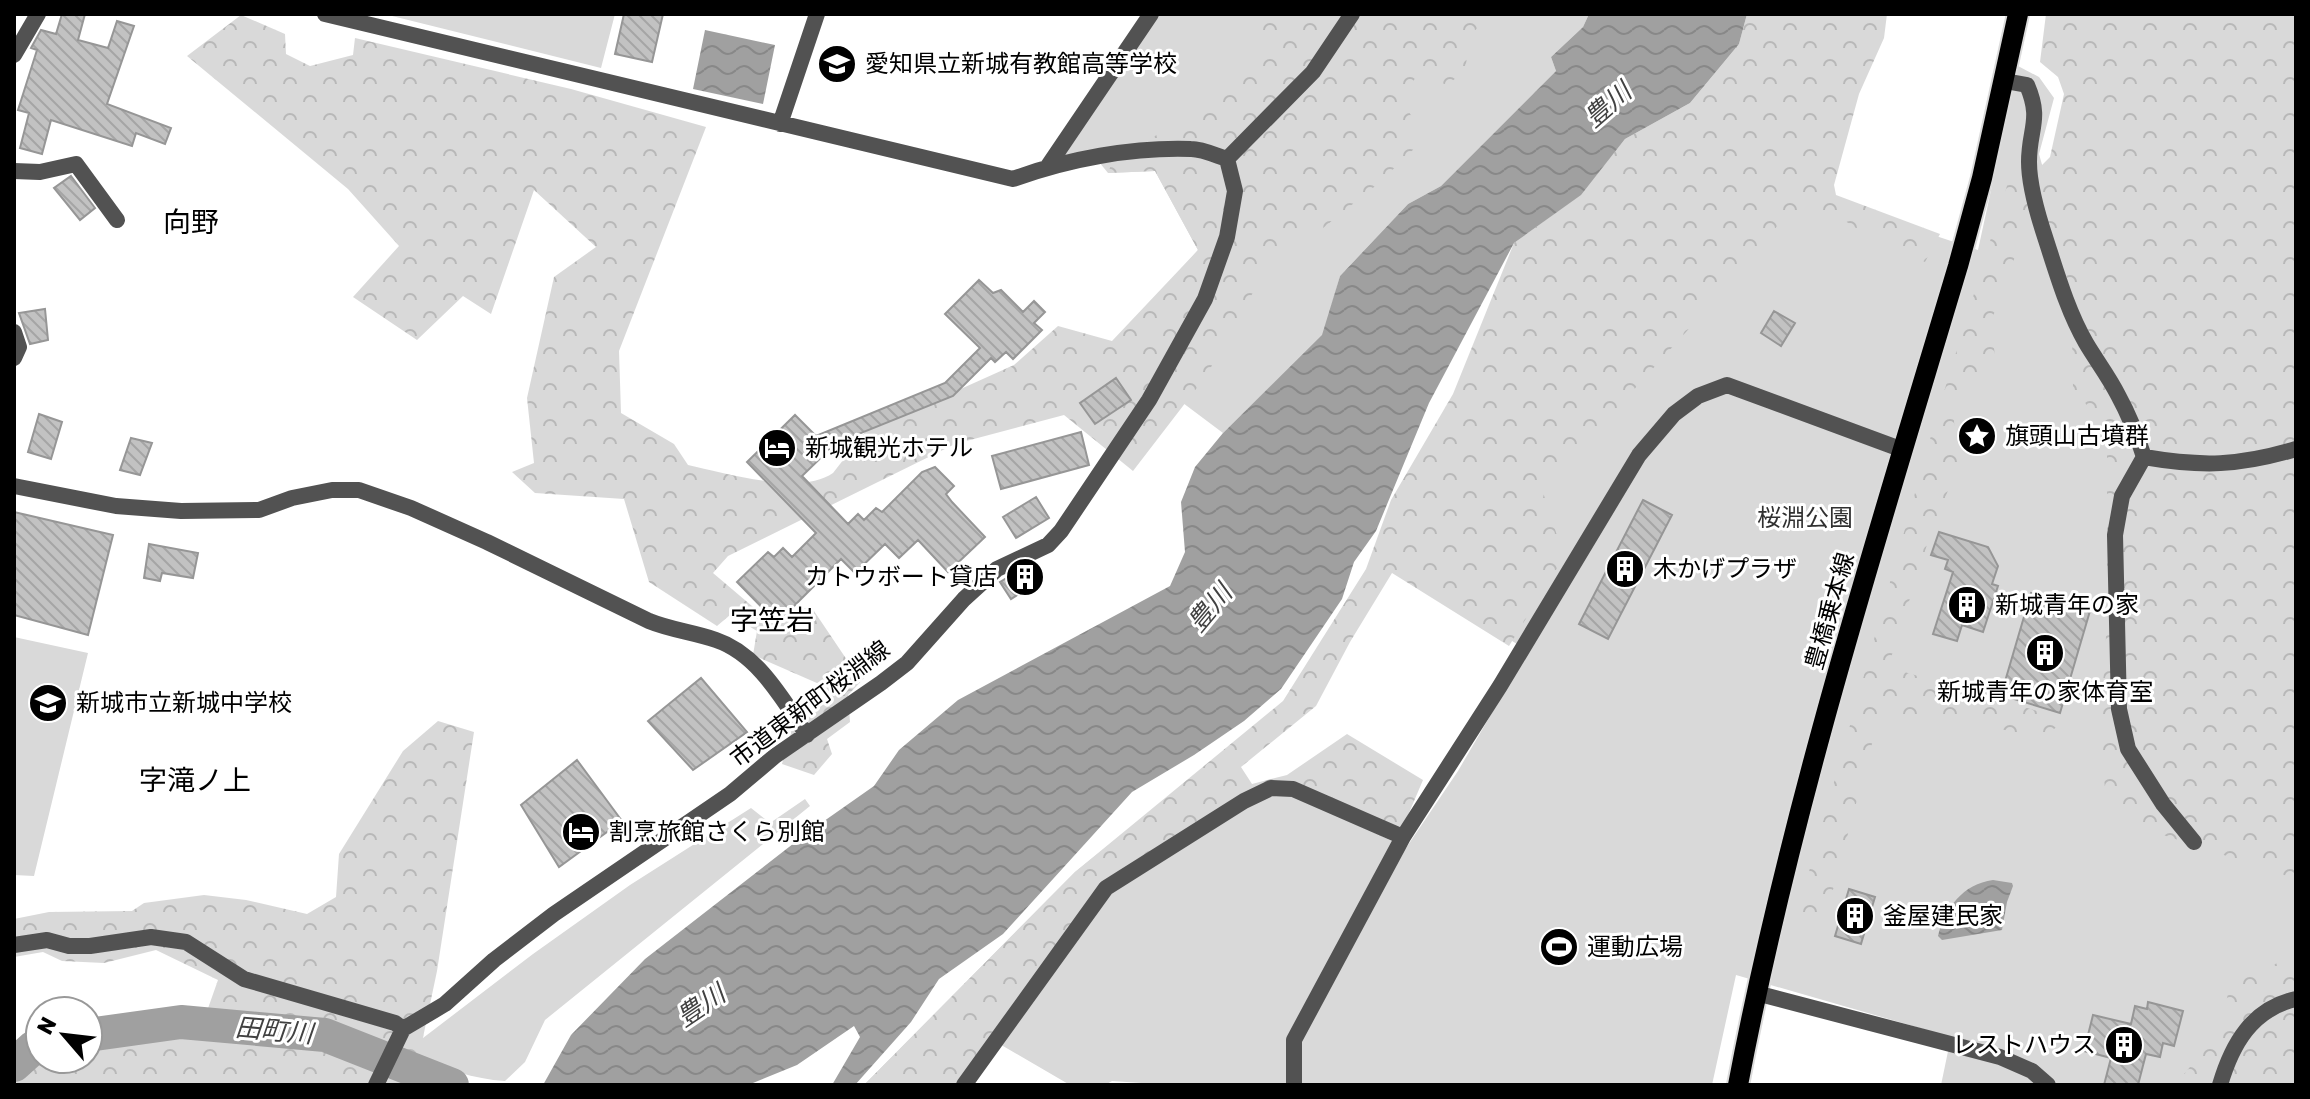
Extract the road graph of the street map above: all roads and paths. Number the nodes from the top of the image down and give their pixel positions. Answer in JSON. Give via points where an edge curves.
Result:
{"nodes":[{"id":1,"x":38,"y":14,"type":"edge"},
{"id":2,"x":325,"y":14,"type":"edge"},
{"id":3,"x":817,"y":14,"type":"edge"},
{"id":4,"x":1151,"y":14,"type":"edge"},
{"id":5,"x":1352,"y":14,"type":"edge"},
{"id":6,"x":2018,"y":14,"type":"edge"},
{"id":7,"x":14,"y":55,"type":"edge"},
{"id":8,"x":2005,"y":81,"type":"junction"},
{"id":9,"x":780,"y":124,"type":"junction"},
{"id":10,"x":1227,"y":159,"type":"junction"},
{"id":11,"x":1048,"y":166,"type":"junction"},
{"id":12,"x":14,"y":171,"type":"edge"},
{"id":13,"x":117,"y":220,"type":"dead end"},
{"id":14,"x":14,"y":332,"type":"edge"},
{"id":15,"x":14,"y":358,"type":"edge"},
{"id":16,"x":2296,"y":449,"type":"edge"},
{"id":17,"x":1903,"y":450,"type":"junction"},
{"id":18,"x":2144,"y":457,"type":"junction"},
{"id":19,"x":14,"y":486,"type":"edge"},
{"id":20,"x":807,"y":735,"type":"junction"},
{"id":21,"x":1403,"y":837,"type":"junction"},
{"id":22,"x":2194,"y":842,"type":"dead end"},
{"id":23,"x":14,"y":945,"type":"edge"},
{"id":24,"x":1756,"y":993,"type":"junction"},
{"id":25,"x":2296,"y":999,"type":"edge"},
{"id":26,"x":403,"y":1029,"type":"junction"},
{"id":27,"x":379,"y":1077,"type":"edge"},
{"id":28,"x":964,"y":1085,"type":"edge"},
{"id":29,"x":1294,"y":1085,"type":"edge"},
{"id":30,"x":1738,"y":1085,"type":"edge"},
{"id":31,"x":2048,"y":1085,"type":"edge"},
{"id":32,"x":2220,"y":1085,"type":"edge"}],
"edges":[{"from":1,"to":7,"type":"street"},
{"from":2,"to":9,"type":"street"},
{"from":3,"to":9,"type":"street"},
{"from":4,"to":11,"type":"street"},
{"from":5,"to":10,"type":"street","via":[[1313,72]]},
{"from":6,"to":8,"type":"main road","name":"豊橋乗本線"},
{"from":8,"to":17,"type":"main road","name":"豊橋乗本線"},
{"from":8,"to":18,"type":"street","via":[[2027,85],[2034,101],[2028,166],[2046,239],[2073,317],[2117,392]]},
{"from":9,"to":11,"type":"street","via":[[1013,179]]},
{"from":10,"to":11,"type":"street","via":[[1194,149]]},
{"from":10,"to":20,"type":"street","name":"市道東新町桜淵線","via":[[1235,191],[1227,237],[1205,299],[1149,400],[1061,531],[1048,545],[997,569],[907,663]]},
{"from":12,"to":13,"type":"street","via":[[76,164]]},
{"from":14,"to":15,"type":"street","via":[[19,347]]},
{"from":16,"to":18,"type":"street","via":[[2208,466]]},
{"from":17,"to":21,"type":"street","via":[[1727,385],[1698,396],[1674,414],[1639,455]]},
{"from":17,"to":24,"type":"main road","name":"豊橋乗本線","via":[[1799,812]]},
{"from":18,"to":22,"type":"street","via":[[2122,496],[2115,535],[2119,709],[2128,749]]},
{"from":19,"to":20,"type":"street","via":[[116,506],[181,511],[259,510],[332,490],[359,490],[487,542],[669,629],[717,640],[764,675]]},
{"from":20,"to":26,"type":"street","name":"市道東新町桜淵線","via":[[554,914],[445,1004]]},
{"from":21,"to":28,"type":"street","via":[[1293,789],[1271,788],[1244,801],[1106,888]]},
{"from":21,"to":29,"type":"street","via":[[1294,1040]]},
{"from":23,"to":26,"type":"street","via":[[47,940],[90,946],[151,937],[186,942],[244,979]]},
{"from":24,"to":30,"type":"main road","name":"豊橋乗本線"},
{"from":24,"to":31,"type":"street","via":[[2000,1057],[2032,1071]]},
{"from":25,"to":32,"type":"street","via":[[2276,1004],[2254,1019]]},
{"from":26,"to":27,"type":"street"}]}
